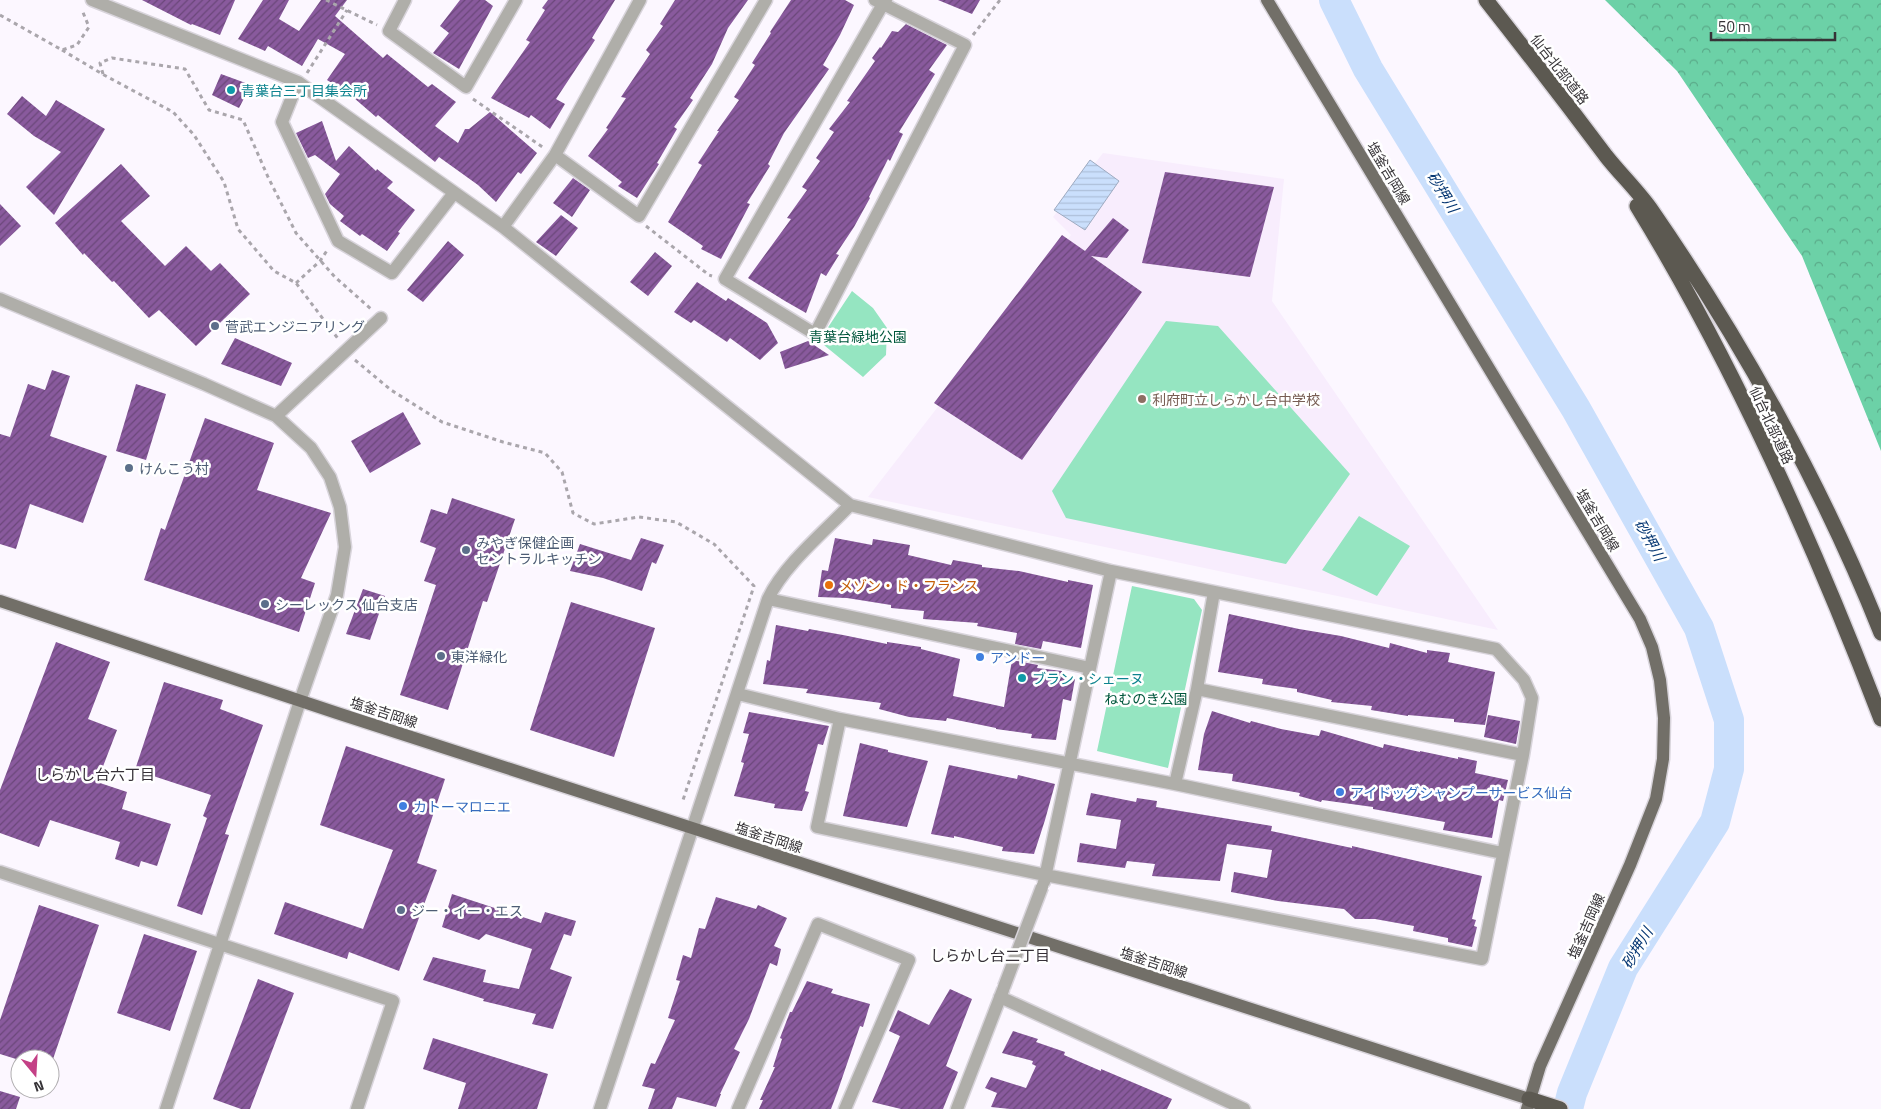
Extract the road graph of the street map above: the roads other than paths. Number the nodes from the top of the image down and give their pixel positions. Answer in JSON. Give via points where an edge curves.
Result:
{"nodes":[{"id":1,"x":92,"y":0,"type":"edge"},
{"id":2,"x":405,"y":0,"type":"edge"},
{"id":3,"x":516,"y":0,"type":"edge"},
{"id":4,"x":640,"y":0,"type":"edge"},
{"id":5,"x":766,"y":0,"type":"edge"},
{"id":6,"x":1267,"y":0,"type":"edge"},
{"id":7,"x":1486,"y":0,"type":"edge"},
{"id":8,"x":881,"y":1,"type":"edge"},
{"id":9,"x":302,"y":79,"type":"junction"},
{"id":10,"x":555,"y":156,"type":"junction"},
{"id":11,"x":1608,"y":158,"type":"junction"},
{"id":12,"x":454,"y":193,"type":"junction"},
{"id":13,"x":503,"y":227,"type":"junction"},
{"id":14,"x":0,"y":299,"type":"edge"},
{"id":15,"x":381,"y":318,"type":"road end"},
{"id":16,"x":276,"y":416,"type":"junction"},
{"id":17,"x":850,"y":505,"type":"junction"},
{"id":18,"x":1110,"y":571,"type":"junction"},
{"id":19,"x":1214,"y":592,"type":"junction"},
{"id":20,"x":768,"y":599,"type":"junction"},
{"id":21,"x":0,"y":601,"type":"edge"},
{"id":22,"x":1881,"y":633,"type":"edge"},
{"id":23,"x":1090,"y":668,"type":"junction"},
{"id":24,"x":1197,"y":689,"type":"junction"},
{"id":25,"x":738,"y":694,"type":"junction"},
{"id":26,"x":300,"y":701,"type":"junction"},
{"id":27,"x":1881,"y":718,"type":"edge"},
{"id":28,"x":840,"y":719,"type":"junction"},
{"id":29,"x":1523,"y":755,"type":"junction"},
{"id":30,"x":1070,"y":764,"type":"junction"},
{"id":31,"x":1175,"y":784,"type":"junction"},
{"id":32,"x":693,"y":829,"type":"junction"},
{"id":33,"x":1502,"y":853,"type":"junction"},
{"id":34,"x":0,"y":872,"type":"edge"},
{"id":35,"x":1044,"y":881,"type":"junction"},
{"id":36,"x":221,"y":944,"type":"junction"},
{"id":37,"x":1002,"y":992,"type":"junction"},
{"id":38,"x":1528,"y":1104,"type":"edge"},
{"id":39,"x":166,"y":1109,"type":"edge"},
{"id":40,"x":357,"y":1109,"type":"edge"},
{"id":41,"x":600,"y":1109,"type":"edge"},
{"id":42,"x":738,"y":1109,"type":"edge"},
{"id":43,"x":845,"y":1109,"type":"edge"},
{"id":44,"x":957,"y":1109,"type":"edge"},
{"id":45,"x":1244,"y":1109,"type":"edge"},
{"id":46,"x":1560,"y":1109,"type":"edge"}],
"edges":[{"from":1,"to":9,"type":"street"},
{"from":2,"to":3,"type":"street","via":[[389,31],[466,87]]},
{"from":4,"to":10,"type":"street"},
{"from":5,"to":10,"type":"street","via":[[639,216]]},
{"from":6,"to":38,"type":"main road","name":"塩釜吉岡線","via":[[1640,619],[1660,680],[1664,718],[1663,759],[1656,799],[1540,1066]]},
{"from":7,"to":11,"type":"highway","name":"仙台北部道路"},
{"from":8,"to":8,"type":"street","via":[[725,279],[815,334],[965,45]]},
{"from":9,"to":12,"type":"street"},
{"from":9,"to":12,"type":"street","via":[[282,122],[338,242],[392,274]]},
{"from":10,"to":13,"type":"street"},
{"from":11,"to":22,"type":"highway","name":"仙台北部道路","via":[[1651,209],[1711,300],[1763,388],[1861,581]]},
{"from":11,"to":27,"type":"highway","name":"仙台北部道路","via":[[1697,308],[1743,400],[1830,592]]},
{"from":12,"to":13,"type":"street"},
{"from":13,"to":17,"type":"street"},
{"from":14,"to":16,"type":"street"},
{"from":15,"to":16,"type":"street"},
{"from":16,"to":26,"type":"street","via":[[311,448],[330,477],[340,507],[345,547],[337,595]]},
{"from":17,"to":18,"type":"street"},
{"from":17,"to":20,"type":"street","via":[[774,585]]},
{"from":18,"to":19,"type":"street"},
{"from":18,"to":23,"type":"street"},
{"from":19,"to":24,"type":"street"},
{"from":19,"to":29,"type":"street","via":[[1496,649],[1524,680],[1532,698]]},
{"from":20,"to":23,"type":"street"},
{"from":20,"to":25,"type":"street"},
{"from":21,"to":26,"type":"main road","name":"塩釜吉岡線"},
{"from":23,"to":30,"type":"street"},
{"from":24,"to":29,"type":"street"},
{"from":24,"to":31,"type":"street"},
{"from":25,"to":28,"type":"street"},
{"from":25,"to":32,"type":"street"},
{"from":26,"to":32,"type":"main road","name":"塩釜吉岡線"},
{"from":26,"to":36,"type":"street"},
{"from":28,"to":30,"type":"street"},
{"from":28,"to":35,"type":"street","via":[[817,827]]},
{"from":29,"to":33,"type":"street"},
{"from":30,"to":31,"type":"street"},
{"from":30,"to":35,"type":"street"},
{"from":31,"to":33,"type":"street"},
{"from":32,"to":38,"type":"main road","name":"塩釜吉岡線"},
{"from":32,"to":41,"type":"street"},
{"from":33,"to":35,"type":"street","via":[[1482,959]]},
{"from":34,"to":36,"type":"street"},
{"from":35,"to":37,"type":"street","bridge":true},
{"from":36,"to":39,"type":"street"},
{"from":36,"to":40,"type":"street","via":[[393,1001]]},
{"from":37,"to":44,"type":"street"},
{"from":37,"to":45,"type":"street"},
{"from":38,"to":46,"type":"highway"},
{"from":42,"to":43,"type":"street","via":[[818,924],[909,960]]}]}
